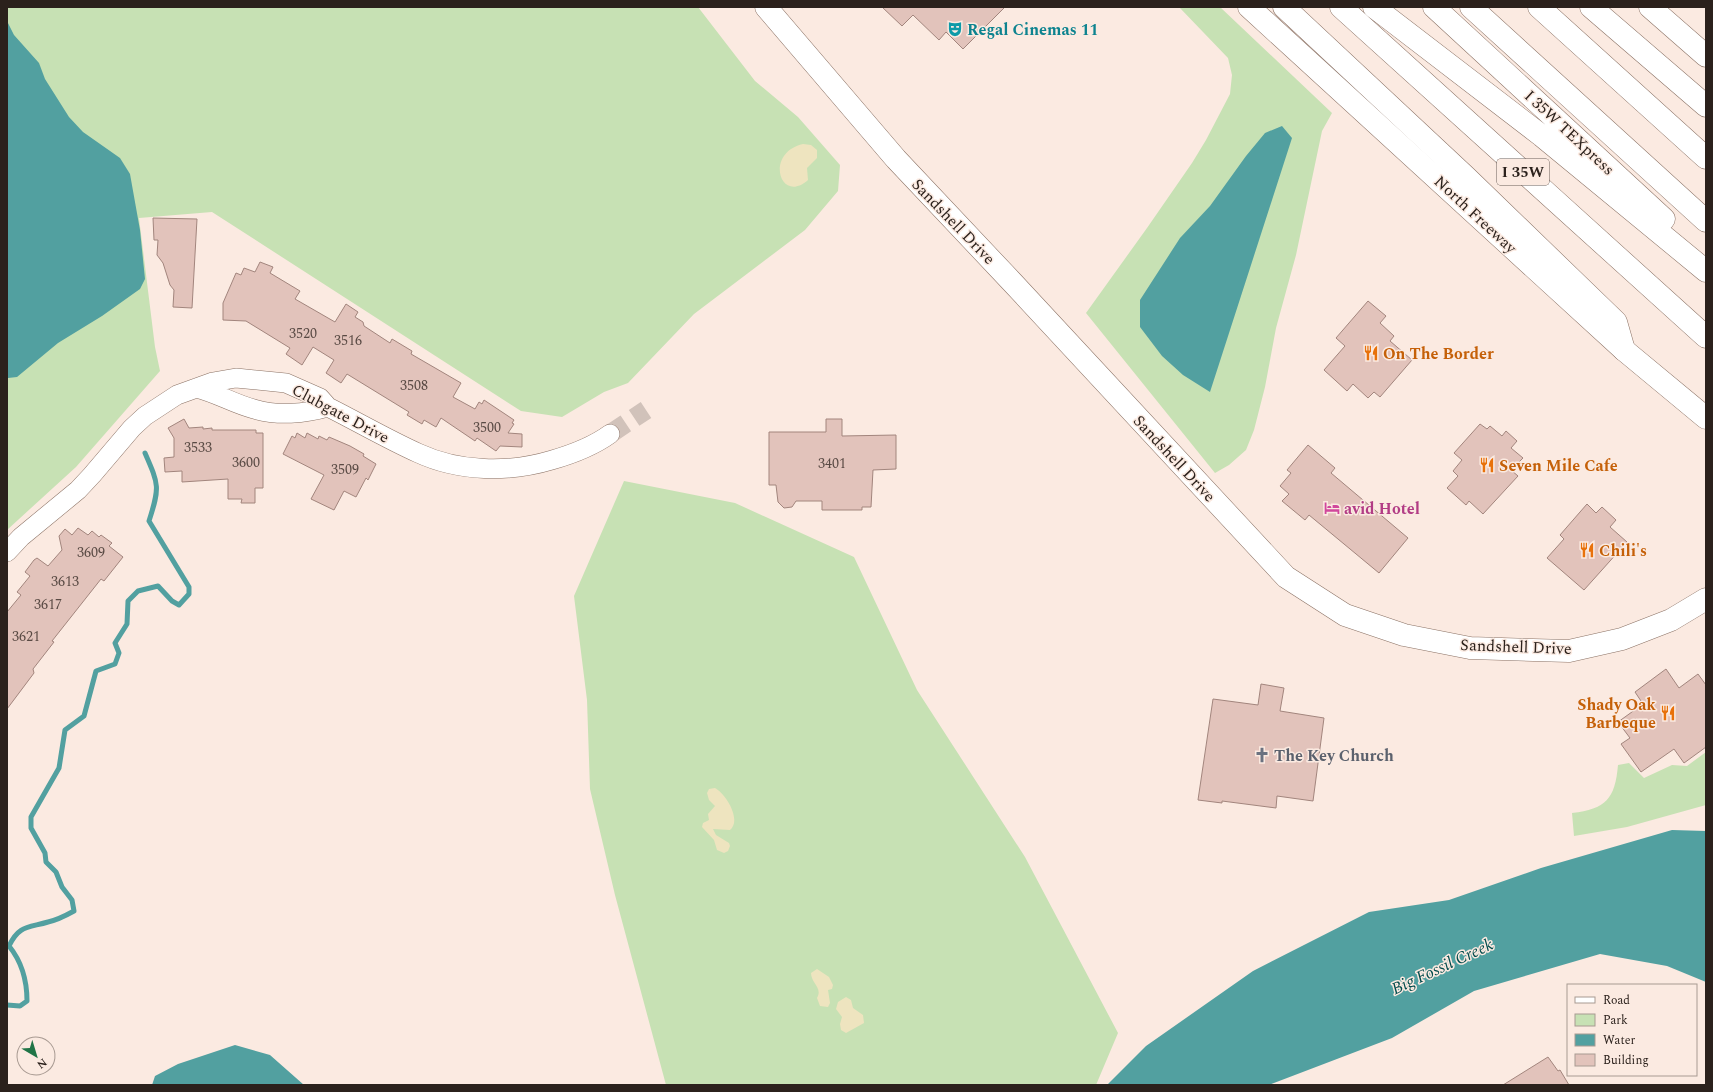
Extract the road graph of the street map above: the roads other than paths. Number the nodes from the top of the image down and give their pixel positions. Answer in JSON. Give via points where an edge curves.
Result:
{"nodes":[{"id":1,"x":766,"y":7,"type":"edge"},
{"id":2,"x":1248,"y":7,"type":"edge"},
{"id":3,"x":1284,"y":7,"type":"edge"},
{"id":4,"x":1341,"y":7,"type":"edge"},
{"id":5,"x":1374,"y":7,"type":"edge"},
{"id":6,"x":1434,"y":7,"type":"edge"},
{"id":7,"x":1471,"y":7,"type":"edge"},
{"id":8,"x":1539,"y":7,"type":"edge"},
{"id":9,"x":1591,"y":7,"type":"edge"},
{"id":10,"x":1650,"y":7,"type":"edge"},
{"id":11,"x":1706,"y":56,"type":"edge"},
{"id":12,"x":1706,"y":106,"type":"edge"},
{"id":13,"x":1706,"y":158,"type":"edge"},
{"id":14,"x":1706,"y":221,"type":"edge"},
{"id":15,"x":1706,"y":258,"type":"edge"},
{"id":16,"x":1706,"y":271,"type":"edge"},
{"id":17,"x":1706,"y":337,"type":"edge"},
{"id":18,"x":1624,"y":350,"type":"junction"},
{"id":19,"x":196,"y":388,"type":"junction"},
{"id":20,"x":328,"y":407,"type":"junction"},
{"id":21,"x":1706,"y":418,"type":"edge"},
{"id":22,"x":610,"y":434,"type":"tunnel mouth"},
{"id":23,"x":8,"y":554,"type":"edge"},
{"id":24,"x":1706,"y":599,"type":"edge"}],
"edges":[{"from":1,"to":24,"type":"main road","name":"Sandshell Drive","via":[[896,159],[1286,578],[1345,615],[1404,635],[1470,648],[1569,651],[1622,639],[1671,620]]},
{"from":2,"to":18,"type":"main road","name":"North Freeway"},
{"from":3,"to":18,"type":"main road","via":[[1616,322]]},
{"from":4,"to":17,"type":"main road","number":"I 35W"},
{"from":5,"to":16,"type":"main road","via":[[1542,136]]},
{"from":6,"to":15,"type":"main road","name":"I 35W TEXpress"},
{"from":7,"to":14,"type":"main road","name":"I 35W TEXpress"},
{"from":8,"to":13,"type":"main road"},
{"from":9,"to":12,"type":"main road"},
{"from":10,"to":11,"type":"main road"},
{"from":18,"to":21,"type":"main road","name":"North Freeway"},
{"from":19,"to":20,"type":"street","via":[[216,393],[254,409],[270,412],[288,413]]},
{"from":19,"to":20,"type":"street","name":"Clubgate Drive","via":[[236,378],[286,383],[320,398]]},
{"from":19,"to":23,"type":"street","name":"Clubgate Drive","via":[[177,395],[145,416],[87,480],[21,537]]},
{"from":20,"to":22,"type":"street","name":"Clubgate Drive","via":[[419,454],[446,462],[495,470],[535,465],[580,451]]}]}
